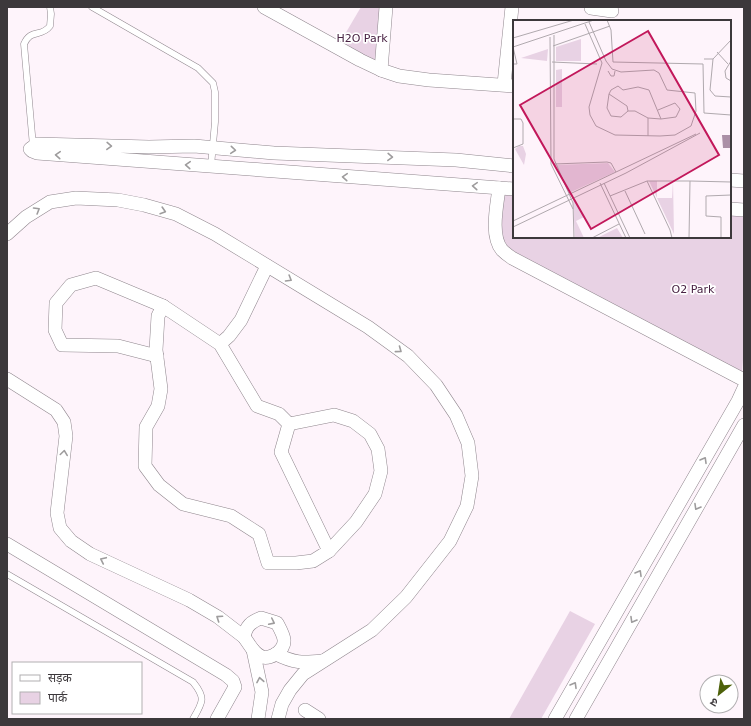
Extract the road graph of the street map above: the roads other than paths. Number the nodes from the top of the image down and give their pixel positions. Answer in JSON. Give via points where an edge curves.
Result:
{"nodes":[{"id":1,"x":50,"y":7,"type":"edge"},
{"id":2,"x":92,"y":7,"type":"edge"},
{"id":3,"x":264,"y":7,"type":"edge"},
{"id":4,"x":386,"y":7,"type":"edge"},
{"id":5,"x":512,"y":7,"type":"edge"},
{"id":6,"x":590,"y":12,"type":"edge"},
{"id":7,"x":612,"y":13,"type":"edge"},
{"id":8,"x":381,"y":70,"type":"junction"},
{"id":9,"x":509,"y":85,"type":"edge"},
{"id":10,"x":32,"y":146,"type":"junction"},
{"id":11,"x":213,"y":148,"type":"junction"},
{"id":12,"x":211,"y":166,"type":"junction"},
{"id":13,"x":513,"y":166,"type":"edge"},
{"id":14,"x":731,"y":180,"type":"edge"},
{"id":15,"x":744,"y":181,"type":"edge"},
{"id":16,"x":499,"y":188,"type":"junction"},
{"id":17,"x":513,"y":189,"type":"edge"},
{"id":18,"x":731,"y":209,"type":"edge"},
{"id":19,"x":744,"y":210,"type":"edge"},
{"id":20,"x":7,"y":234,"type":"edge"},
{"id":21,"x":266,"y":266,"type":"junction"},
{"id":22,"x":164,"y":306,"type":"junction"},
{"id":23,"x":220,"y":344,"type":"junction"},
{"id":24,"x":157,"y":356,"type":"junction"},
{"id":25,"x":7,"y":379,"type":"edge"},
{"id":26,"x":744,"y":380,"type":"edge"},
{"id":27,"x":744,"y":388,"type":"edge"},
{"id":28,"x":289,"y":424,"type":"junction"},
{"id":29,"x":744,"y":425,"type":"edge"},
{"id":30,"x":7,"y":544,"type":"edge"},
{"id":31,"x":329,"y":551,"type":"junction"},
{"id":32,"x":7,"y":574,"type":"edge"},
{"id":33,"x":244,"y":636,"type":"junction"},
{"id":34,"x":253,"y":650,"type":"junction"},
{"id":35,"x":276,"y":654,"type":"junction"},
{"id":36,"x":324,"y":661,"type":"junction"},
{"id":37,"x":305,"y":710,"type":"dead end"},
{"id":38,"x":193,"y":719,"type":"edge"},
{"id":39,"x":218,"y":719,"type":"edge"},
{"id":40,"x":258,"y":719,"type":"edge"},
{"id":41,"x":278,"y":719,"type":"edge"},
{"id":42,"x":319,"y":719,"type":"edge"},
{"id":43,"x":555,"y":719,"type":"edge"},
{"id":44,"x":576,"y":719,"type":"edge"}],
"edges":[{"from":1,"to":10,"type":"lane","via":[[50,26],[43,32],[29,36],[24,44]]},
{"from":2,"to":11,"type":"lane","via":[[198,68],[213,83]]},
{"from":3,"to":8,"type":"street"},
{"from":4,"to":8,"type":"street"},
{"from":5,"to":9,"type":"street"},
{"from":6,"to":7,"type":"street"},
{"from":8,"to":9,"type":"street","via":[[399,76],[429,80]]},
{"from":10,"to":11,"type":"street","one_way":true,"via":[[36,144]]},
{"from":12,"to":10,"type":"street","one_way":true,"via":[[37,154],[30,149]]},
{"from":11,"to":12,"type":"lane"},
{"from":11,"to":13,"type":"street","one_way":true,"via":[[456,160]]},
{"from":16,"to":12,"type":"street","one_way":true},
{"from":14,"to":15,"type":"street"},
{"from":16,"to":17,"type":"street"},
{"from":16,"to":26,"type":"street","via":[[495,229],[502,250],[512,258]]},
{"from":18,"to":19,"type":"street"},
{"from":20,"to":21,"type":"street","one_way":true,"via":[[26,217],[50,202],[76,198],[118,200],[176,214]]},
{"from":21,"to":23,"type":"street","via":[[241,320]]},
{"from":21,"to":36,"type":"street","one_way":true,"via":[[368,327],[408,356],[436,384],[456,415],[468,443],[472,476],[467,506],[450,541],[406,597],[372,630]]},
{"from":22,"to":23,"type":"street"},
{"from":22,"to":24,"type":"street","via":[[158,316]]},
{"from":22,"to":24,"type":"street","via":[[96,278],[71,285],[56,303],[55,330],[62,345],[118,346]]},
{"from":23,"to":28,"type":"street","via":[[257,406],[279,414]]},
{"from":24,"to":31,"type":"street","via":[[161,389],[158,406],[146,427],[145,466],[159,485],[183,504],[231,516],[259,534],[268,563],[313,561]]},
{"from":33,"to":25,"type":"street","one_way":true,"via":[[195,604],[90,554],[71,541],[60,528],[58,513],[66,436],[64,422],[56,410]]},
{"from":43,"to":27,"type":"street","one_way":true},
{"from":28,"to":31,"type":"street","via":[[281,452]]},
{"from":28,"to":31,"type":"street","via":[[334,415],[353,420],[370,434],[378,448],[381,471],[375,494],[356,522]]},
{"from":29,"to":44,"type":"street","one_way":true},
{"from":30,"to":39,"type":"street","via":[[226,674],[233,681],[234,687]]},
{"from":32,"to":38,"type":"lane","via":[[193,682],[201,691],[202,702]]},
{"from":33,"to":34,"type":"street"},
{"from":33,"to":35,"type":"street","one_way":true,"via":[[252,622],[260,618],[277,624],[284,637],[283,647]]},
{"from":34,"to":35,"type":"street","via":[[260,657],[269,658]]},
{"from":40,"to":34,"type":"street","one_way":true,"via":[[262,692]]},
{"from":35,"to":36,"type":"street","via":[[291,661]]},
{"from":36,"to":41,"type":"street","via":[[303,674],[290,690],[282,704]]},
{"from":37,"to":42,"type":"street"}]}
